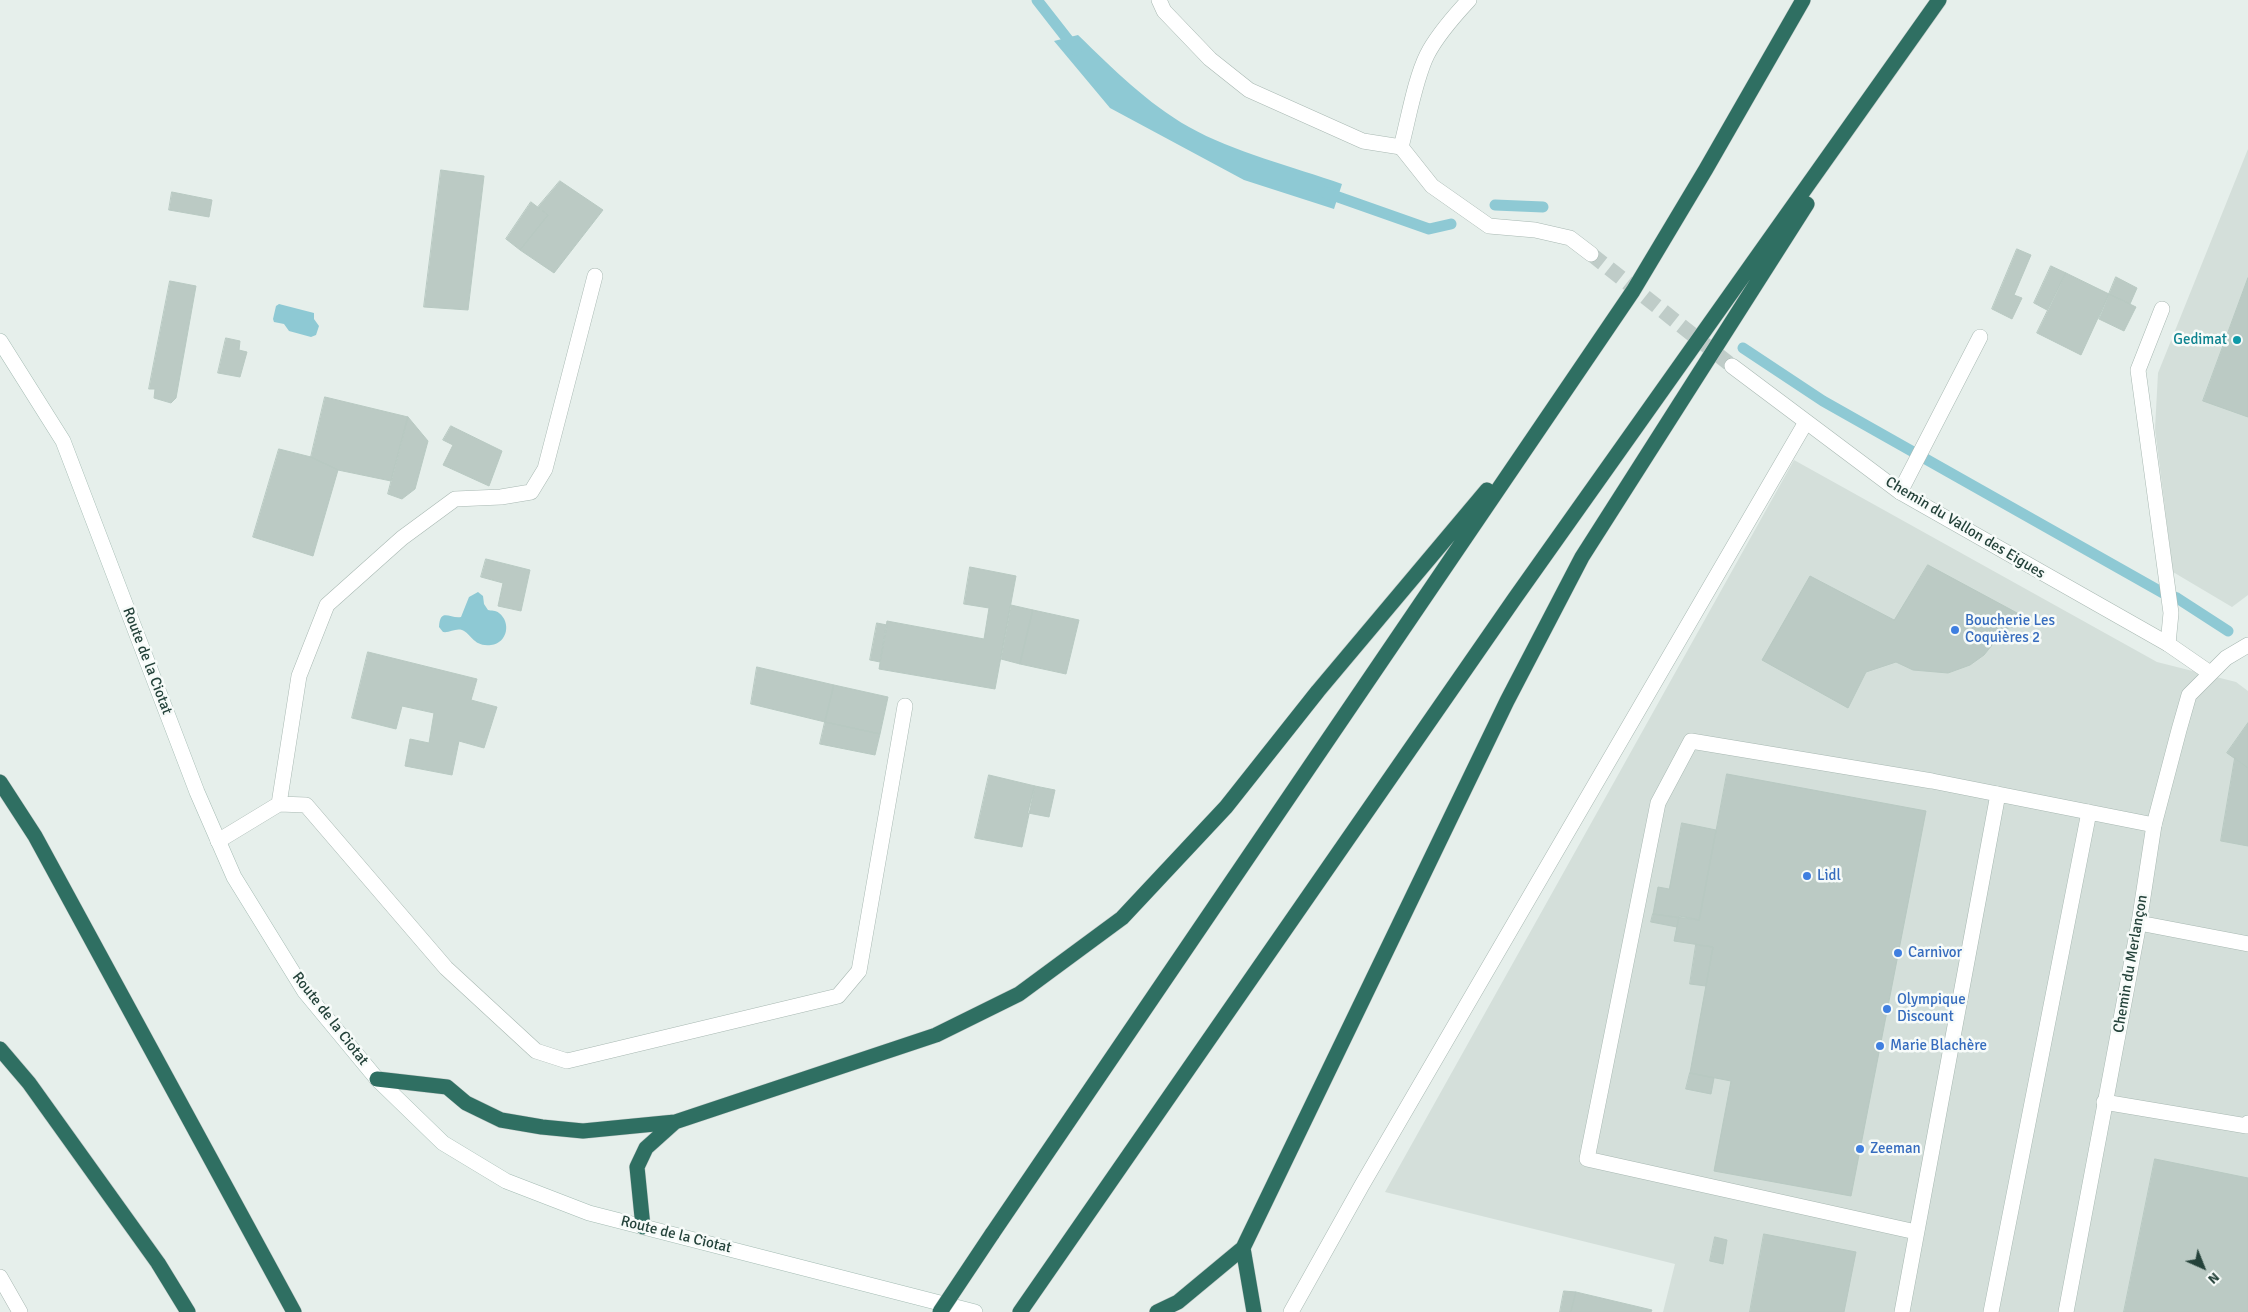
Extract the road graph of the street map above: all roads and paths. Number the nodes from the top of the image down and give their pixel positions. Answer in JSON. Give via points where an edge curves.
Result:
{"nodes":[{"id":1,"x":1160,"y":0,"type":"edge"},
{"id":2,"x":1469,"y":0,"type":"edge"},
{"id":3,"x":1803,"y":0,"type":"edge"},
{"id":4,"x":1939,"y":0,"type":"edge"},
{"id":5,"x":1904,"y":52,"type":"junction"},
{"id":6,"x":1401,"y":147,"type":"junction"},
{"id":7,"x":1591,"y":254,"type":"tunnel mouth"},
{"id":8,"x":595,"y":276,"type":"dead end"},
{"id":9,"x":2162,"y":309,"type":"dead end"},
{"id":10,"x":1980,"y":337,"type":"dead end"},
{"id":11,"x":0,"y":340,"type":"edge"},
{"id":12,"x":1732,"y":366,"type":"tunnel mouth"},
{"id":13,"x":1806,"y":422,"type":"junction"},
{"id":14,"x":1540,"y":427,"type":"junction"},
{"id":15,"x":1900,"y":492,"type":"junction"},
{"id":16,"x":2168,"y":644,"type":"junction"},
{"id":17,"x":2248,"y":644,"type":"edge"},
{"id":18,"x":2210,"y":673,"type":"junction"},
{"id":19,"x":905,"y":706,"type":"dead end"},
{"id":20,"x":0,"y":782,"type":"edge"},
{"id":21,"x":1998,"y":794,"type":"junction"},
{"id":22,"x":279,"y":804,"type":"junction"},
{"id":23,"x":2089,"y":812,"type":"junction"},
{"id":24,"x":2154,"y":824,"type":"junction"},
{"id":25,"x":218,"y":841,"type":"junction"},
{"id":26,"x":2139,"y":923,"type":"junction"},
{"id":27,"x":2248,"y":944,"type":"edge"},
{"id":28,"x":0,"y":1049,"type":"edge"},
{"id":29,"x":378,"y":1079,"type":"junction"},
{"id":30,"x":2104,"y":1102,"type":"junction"},
{"id":31,"x":675,"y":1122,"type":"junction"},
{"id":32,"x":2248,"y":1123,"type":"edge"},
{"id":33,"x":643,"y":1227,"type":"junction"},
{"id":34,"x":1916,"y":1232,"type":"junction"},
{"id":35,"x":1243,"y":1248,"type":"junction"},
{"id":36,"x":0,"y":1277,"type":"edge"},
{"id":37,"x":20,"y":1312,"type":"edge"},
{"id":38,"x":188,"y":1312,"type":"edge"},
{"id":39,"x":294,"y":1312,"type":"edge"},
{"id":40,"x":940,"y":1312,"type":"edge"},
{"id":41,"x":975,"y":1312,"type":"edge"},
{"id":42,"x":1020,"y":1312,"type":"edge"},
{"id":43,"x":1157,"y":1312,"type":"edge"},
{"id":44,"x":1254,"y":1312,"type":"edge"},
{"id":45,"x":1291,"y":1312,"type":"edge"},
{"id":46,"x":1902,"y":1312,"type":"edge"},
{"id":47,"x":1991,"y":1312,"type":"edge"},
{"id":48,"x":2066,"y":1312,"type":"edge"}],
"edges":[{"from":1,"to":6,"type":"street","via":[[1164,11],[1210,59],[1249,90],[1363,141]]},
{"from":2,"to":6,"type":"street","via":[[1427,54]]},
{"from":3,"to":14,"type":"highway","via":[[1633,291]]},
{"from":4,"to":5,"type":"highway"},
{"from":5,"to":35,"type":"highway","via":[[1582,557],[1503,710]]},
{"from":5,"to":42,"type":"highway","via":[[1515,598]]},
{"from":6,"to":7,"type":"street","via":[[1432,186],[1489,226],[1535,230],[1570,238]]},
{"from":8,"to":22,"type":"street","via":[[545,470],[531,492],[455,500],[402,538],[327,605],[299,676]]},
{"from":9,"to":16,"type":"street","via":[[2138,370],[2171,613]]},
{"from":10,"to":15,"type":"street"},
{"from":11,"to":25,"type":"street","name":"Route de la Ciotat","via":[[63,441]]},
{"from":12,"to":13,"type":"street","name":"Chemin du Vallon des Eigues"},
{"from":13,"to":15,"type":"street","name":"Chemin du Vallon des Eigues"},
{"from":13,"to":45,"type":"street"},
{"from":14,"to":31,"type":"highway","via":[[1318,691],[1226,807],[1122,918],[1019,994],[936,1035]]},
{"from":14,"to":40,"type":"highway","bridge":true},
{"from":15,"to":16,"type":"street","name":"Chemin du Vallon des Eigues"},
{"from":16,"to":18,"type":"street","name":"Chemin du Vallon des Eigues"},
{"from":17,"to":18,"type":"street","name":"Chemin du Merlançon"},
{"from":18,"to":24,"type":"street","name":"Chemin du Merlançon","via":[[2189,695]]},
{"from":19,"to":22,"type":"street","via":[[859,971],[838,996],[567,1061],[536,1051],[446,968],[306,805]]},
{"from":20,"to":39,"type":"highway","via":[[35,836]]},
{"from":21,"to":23,"type":"street"},
{"from":21,"to":34,"type":"street"},
{"from":21,"to":34,"type":"street","via":[[1691,741],[1658,803],[1587,1159]]},
{"from":22,"to":25,"type":"street"},
{"from":23,"to":24,"type":"street"},
{"from":23,"to":47,"type":"street"},
{"from":24,"to":26,"type":"street","name":"Chemin du Merlançon"},
{"from":25,"to":29,"type":"street","name":"Route de la Ciotat","via":[[234,877],[305,992]]},
{"from":26,"to":27,"type":"street"},
{"from":26,"to":30,"type":"street","name":"Chemin du Merlançon"},
{"from":28,"to":38,"type":"highway","via":[[29,1083],[152,1255]]},
{"from":29,"to":31,"type":"highway","via":[[447,1087],[466,1102],[501,1120],[542,1127],[583,1131]]},
{"from":29,"to":33,"type":"street","name":"Route de la Ciotat","via":[[443,1143],[506,1181],[589,1213]]},
{"from":30,"to":32,"type":"street","via":[[2247,1126]]},
{"from":30,"to":48,"type":"street","name":"Chemin du Merlançon"},
{"from":31,"to":33,"type":"highway","via":[[646,1148],[638,1167]]},
{"from":33,"to":41,"type":"street","name":"Route de la Ciotat"},
{"from":34,"to":46,"type":"street"},
{"from":35,"to":43,"type":"highway","via":[[1178,1302]]},
{"from":35,"to":44,"type":"highway"},
{"from":36,"to":37,"type":"street"}]}
